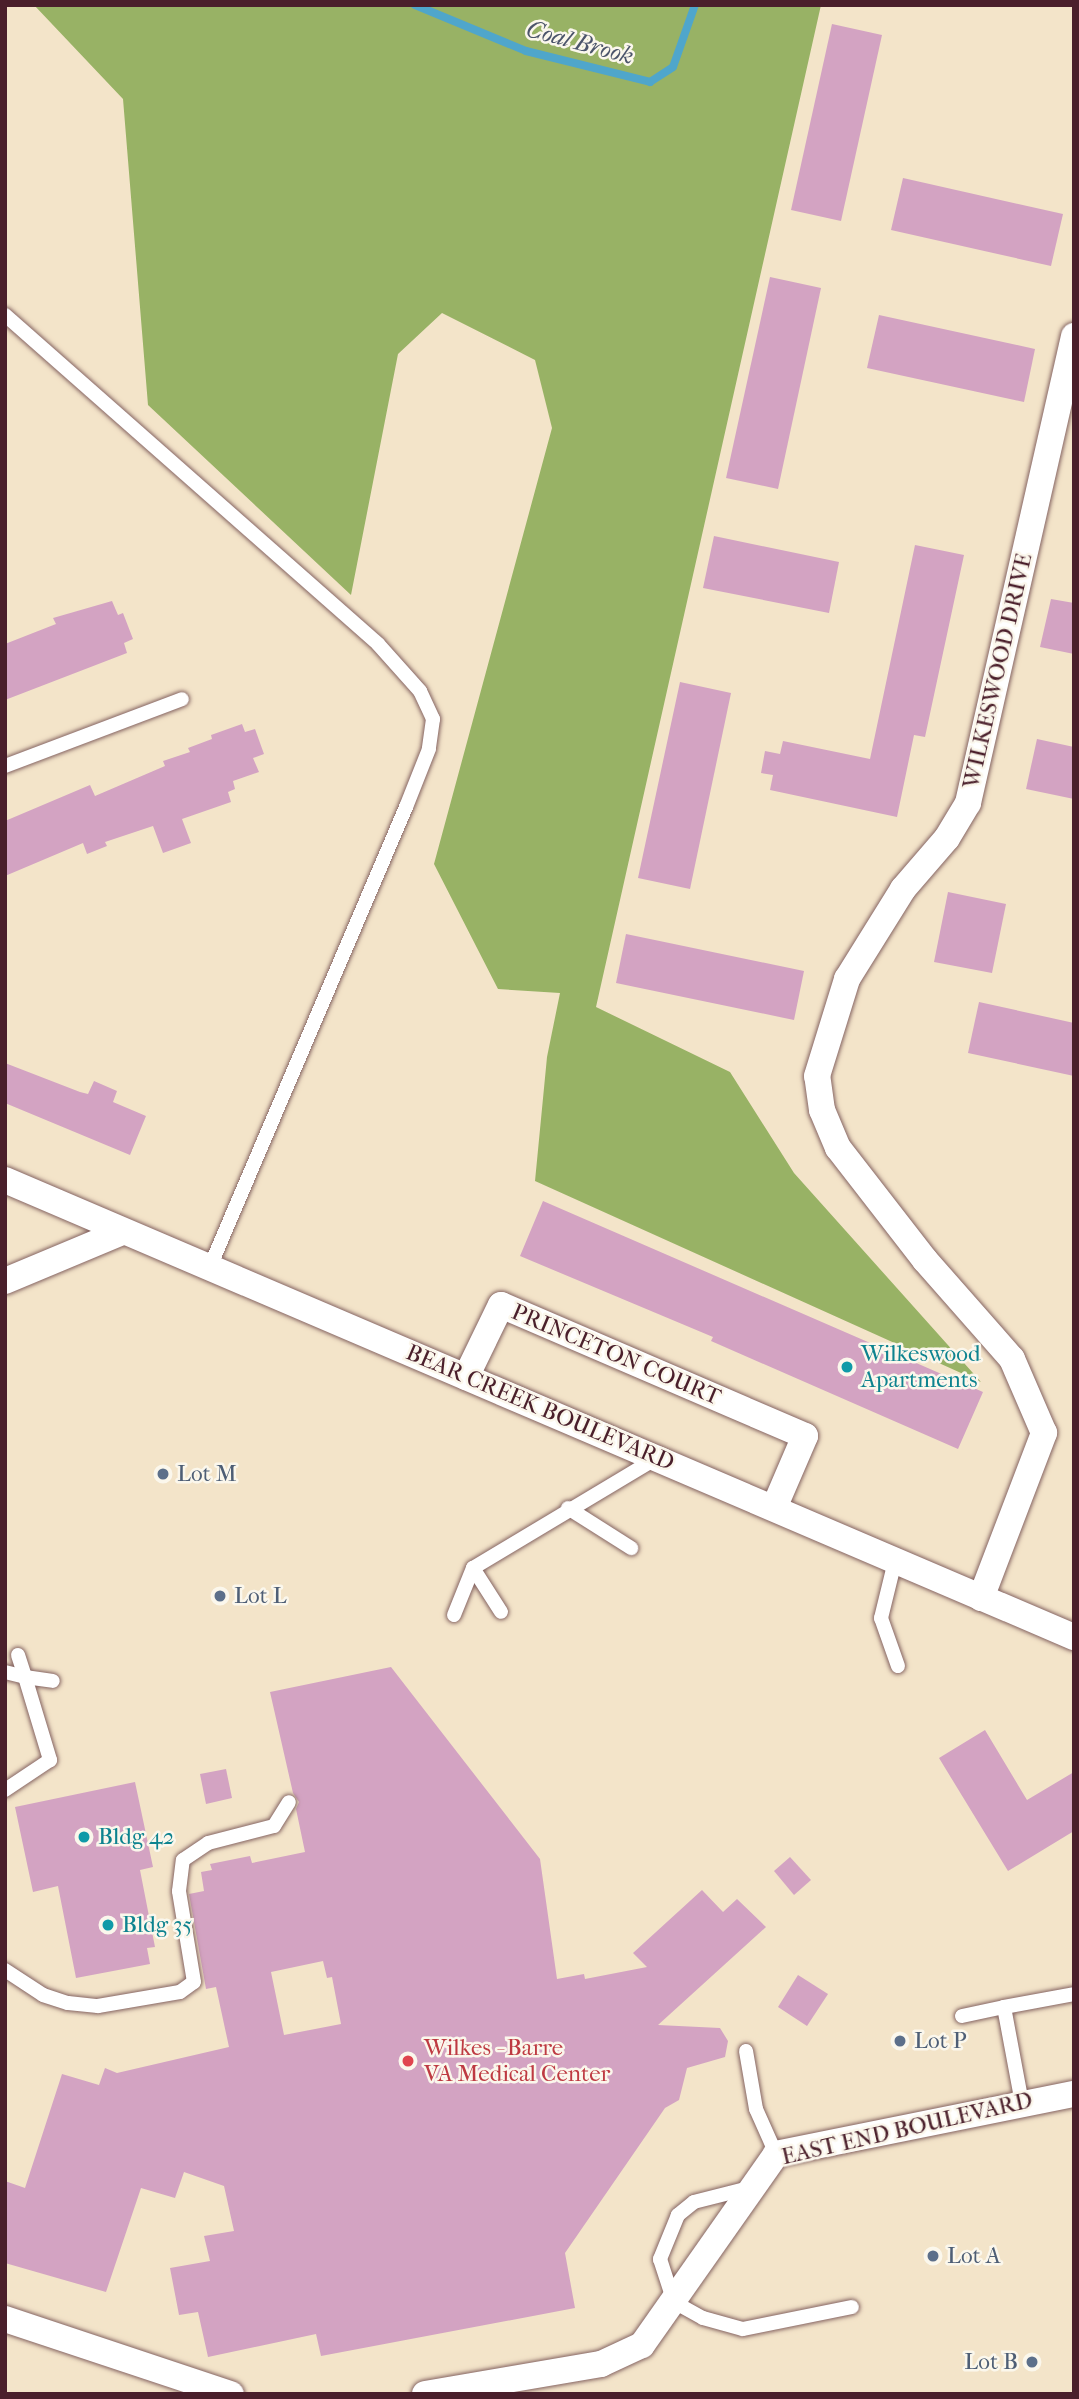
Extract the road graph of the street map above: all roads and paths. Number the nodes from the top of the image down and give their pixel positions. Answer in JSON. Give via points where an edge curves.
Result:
{"nodes":[{"id":1,"x":5,"y":315,"type":"edge"},
{"id":2,"x":1074,"y":336,"type":"edge"},
{"id":3,"x":182,"y":699,"type":"dead end"},
{"id":4,"x":5,"y":766,"type":"edge"},
{"id":5,"x":5,"y":1180,"type":"edge"},
{"id":6,"x":122,"y":1232,"type":"junction"},
{"id":7,"x":209,"y":1269,"type":"junction"},
{"id":8,"x":5,"y":1281,"type":"edge"},
{"id":9,"x":466,"y":1377,"type":"junction"},
{"id":10,"x":658,"y":1457,"type":"junction"},
{"id":11,"x":568,"y":1508,"type":"junction"},
{"id":12,"x":774,"y":1508,"type":"junction"},
{"id":13,"x":631,"y":1548,"type":"dead end"},
{"id":14,"x":895,"y":1561,"type":"junction"},
{"id":15,"x":473,"y":1568,"type":"junction"},
{"id":16,"x":981,"y":1598,"type":"junction"},
{"id":17,"x":501,"y":1612,"type":"dead end"},
{"id":18,"x":454,"y":1615,"type":"dead end"},
{"id":19,"x":1074,"y":1637,"type":"edge"},
{"id":20,"x":18,"y":1655,"type":"dead end"},
{"id":21,"x":898,"y":1666,"type":"dead end"},
{"id":22,"x":5,"y":1672,"type":"edge"},
{"id":23,"x":25,"y":1677,"type":"junction"},
{"id":24,"x":53,"y":1681,"type":"dead end"},
{"id":25,"x":5,"y":1790,"type":"edge"},
{"id":26,"x":289,"y":1801,"type":"dead end"},
{"id":27,"x":5,"y":1970,"type":"edge"},
{"id":28,"x":1074,"y":1994,"type":"edge"},
{"id":29,"x":1004,"y":2007,"type":"junction"},
{"id":30,"x":962,"y":2016,"type":"dead end"},
{"id":31,"x":746,"y":2051,"type":"dead end"},
{"id":32,"x":1074,"y":2094,"type":"edge"},
{"id":33,"x":1022,"y":2103,"type":"junction"},
{"id":34,"x":776,"y":2154,"type":"junction"},
{"id":35,"x":750,"y":2188,"type":"junction"},
{"id":36,"x":674,"y":2302,"type":"junction"},
{"id":37,"x":852,"y":2307,"type":"dead end"},
{"id":38,"x":5,"y":2319,"type":"edge"},
{"id":39,"x":231,"y":2394,"type":"edge"},
{"id":40,"x":425,"y":2394,"type":"edge"}],
"edges":[{"from":1,"to":7,"type":"lane","via":[[378,644],[421,691],[433,719],[429,749],[411,796]]},
{"from":2,"to":16,"type":"street","name":"WILKESWOOD DRIVE","via":[[968,803],[947,838],[903,889],[847,979],[817,1076],[822,1110],[838,1148],[925,1260],[1012,1359],[1044,1433]]},
{"from":3,"to":4,"type":"lane"},
{"from":5,"to":6,"type":"street","name":"BEAR CREEK BOULEVARD"},
{"from":6,"to":7,"type":"street","name":"BEAR CREEK BOULEVARD"},
{"from":6,"to":8,"type":"street"},
{"from":7,"to":9,"type":"street","name":"BEAR CREEK BOULEVARD"},
{"from":9,"to":10,"type":"street","name":"BEAR CREEK BOULEVARD"},
{"from":9,"to":12,"type":"street","name":"PRINCETON COURT","via":[[501,1305],[805,1436]]},
{"from":10,"to":11,"type":"lane"},
{"from":10,"to":12,"type":"street","name":"BEAR CREEK BOULEVARD"},
{"from":11,"to":13,"type":"lane"},
{"from":11,"to":15,"type":"lane"},
{"from":12,"to":14,"type":"street","name":"BEAR CREEK BOULEVARD"},
{"from":14,"to":16,"type":"street","name":"BEAR CREEK BOULEVARD"},
{"from":14,"to":21,"type":"lane","via":[[881,1618]]},
{"from":15,"to":17,"type":"lane"},
{"from":15,"to":18,"type":"lane"},
{"from":16,"to":19,"type":"street","name":"BEAR CREEK BOULEVARD"},
{"from":20,"to":23,"type":"lane"},
{"from":22,"to":23,"type":"lane"},
{"from":23,"to":24,"type":"lane"},
{"from":23,"to":25,"type":"lane","via":[[50,1760]]},
{"from":26,"to":27,"type":"lane","via":[[274,1826],[208,1843],[183,1860],[179,1891],[194,1982],[180,1992],[98,2006],[68,2003],[43,1995]]},
{"from":28,"to":29,"type":"lane"},
{"from":29,"to":30,"type":"lane"},
{"from":29,"to":33,"type":"lane"},
{"from":31,"to":34,"type":"lane","via":[[756,2109]]},
{"from":32,"to":33,"type":"street","name":"EAST END BOULEVARD"},
{"from":33,"to":34,"type":"street","name":"EAST END BOULEVARD"},
{"from":34,"to":35,"type":"street","name":"EAST END BOULEVARD"},
{"from":35,"to":36,"type":"street","name":"EAST END BOULEVARD"},
{"from":35,"to":36,"type":"lane","via":[[694,2202],[678,2215],[660,2259]]},
{"from":36,"to":37,"type":"lane","via":[[703,2318],[744,2329]]},
{"from":36,"to":40,"type":"street","name":"EAST END BOULEVARD","via":[[653,2333],[618,2358]]},
{"from":38,"to":39,"type":"street"}]}
